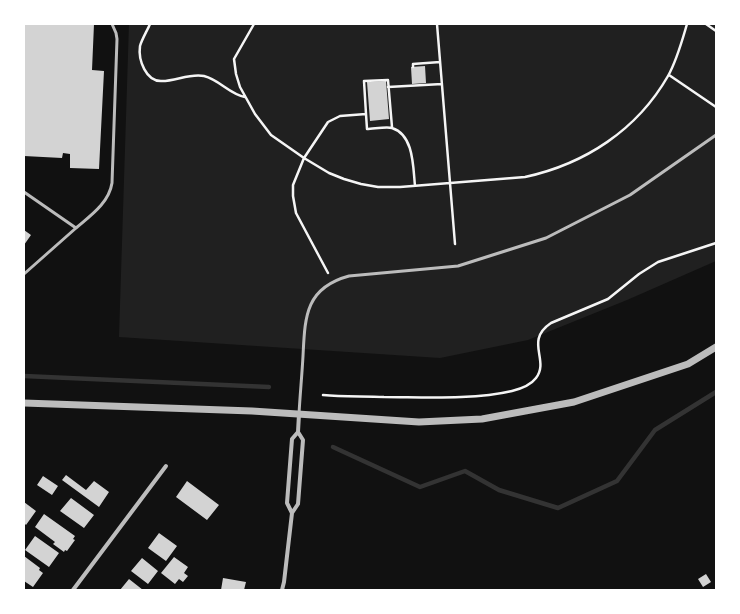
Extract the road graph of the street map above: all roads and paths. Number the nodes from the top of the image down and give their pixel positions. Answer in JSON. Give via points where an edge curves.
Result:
{"nodes":[{"id":1,"x":112,"y":24,"type":"edge"},
{"id":2,"x":150,"y":24,"type":"edge"},
{"id":3,"x":254,"y":24,"type":"edge"},
{"id":4,"x":437,"y":24,"type":"edge"},
{"id":5,"x":687,"y":24,"type":"edge"},
{"id":6,"x":706,"y":24,"type":"edge"},
{"id":7,"x":716,"y":31,"type":"edge"},
{"id":8,"x":440,"y":62,"type":"junction"},
{"id":9,"x":413,"y":67,"type":"dead end"},
{"id":10,"x":669,"y":75,"type":"junction"},
{"id":11,"x":442,"y":84,"type":"junction"},
{"id":12,"x":388,"y":87,"type":"junction"},
{"id":13,"x":245,"y":97,"type":"junction"},
{"id":14,"x":716,"y":107,"type":"edge"},
{"id":15,"x":366,"y":114,"type":"junction"},
{"id":16,"x":392,"y":127,"type":"junction"},
{"id":17,"x":716,"y":135,"type":"edge"},
{"id":18,"x":304,"y":158,"type":"junction"},
{"id":19,"x":450,"y":183,"type":"junction"},
{"id":20,"x":415,"y":186,"type":"junction"},
{"id":21,"x":24,"y":192,"type":"edge"},
{"id":22,"x":76,"y":228,"type":"junction"},
{"id":23,"x":716,"y":243,"type":"edge"},
{"id":24,"x":454,"y":244,"type":"dead end"},
{"id":25,"x":328,"y":273,"type":"dead end"},
{"id":26,"x":24,"y":274,"type":"edge"},
{"id":27,"x":716,"y":347,"type":"edge"},
{"id":28,"x":323,"y":395,"type":"dead end"},
{"id":29,"x":24,"y":403,"type":"edge"},
{"id":30,"x":299,"y":414,"type":"junction"},
{"id":31,"x":298,"y":432,"type":"junction"},
{"id":32,"x":166,"y":466,"type":"dead end"},
{"id":33,"x":292,"y":513,"type":"junction"},
{"id":34,"x":73,"y":590,"type":"edge"},
{"id":35,"x":282,"y":590,"type":"edge"}],
"edges":[{"from":1,"to":22,"type":"lane","via":[[117,39],[111,191],[104,202]]},
{"from":2,"to":13,"type":"path","via":[[142,41],[140,53],[144,70],[151,78],[161,82],[195,75],[204,76]]},
{"from":3,"to":13,"type":"path","via":[[234,59],[236,74]]},
{"from":4,"to":8,"type":"path"},
{"from":5,"to":10,"type":"path"},
{"from":6,"to":7,"type":"path"},
{"from":8,"to":9,"type":"path","via":[[413,64]]},
{"from":8,"to":11,"type":"path"},
{"from":10,"to":14,"type":"path"},
{"from":10,"to":19,"type":"path","via":[[634,121],[611,141],[581,158],[532,175]]},
{"from":11,"to":12,"type":"path"},
{"from":11,"to":19,"type":"path"},
{"from":12,"to":15,"type":"path","via":[[388,80],[364,81]]},
{"from":12,"to":16,"type":"path"},
{"from":13,"to":18,"type":"path","via":[[271,134]]},
{"from":15,"to":16,"type":"path","via":[[367,129]]},
{"from":15,"to":18,"type":"path","via":[[340,116],[328,122]]},
{"from":16,"to":20,"type":"path","via":[[404,137],[410,147]]},
{"from":17,"to":30,"type":"lane","via":[[630,194],[546,238],[458,266],[349,276],[326,285],[312,302],[306,318]]},
{"from":18,"to":20,"type":"path","via":[[339,177],[361,184],[378,187]]},
{"from":18,"to":25,"type":"path","via":[[293,186],[294,207]]},
{"from":19,"to":20,"type":"path"},
{"from":19,"to":24,"type":"path"},
{"from":21,"to":22,"type":"lane"},
{"from":22,"to":26,"type":"lane"},
{"from":23,"to":28,"type":"path","via":[[658,262],[608,299],[550,323],[538,337],[540,363],[536,378],[524,387],[496,394],[454,396]]},
{"from":27,"to":30,"type":"street","via":[[688,364],[574,402],[482,419],[419,422]]},
{"from":29,"to":30,"type":"street"},
{"from":30,"to":31,"type":"street"},
{"from":31,"to":33,"type":"street","via":[[303,440],[298,504]]},
{"from":31,"to":33,"type":"street","via":[[292,439],[287,503]]},
{"from":32,"to":34,"type":"street"},
{"from":33,"to":35,"type":"street"}]}
